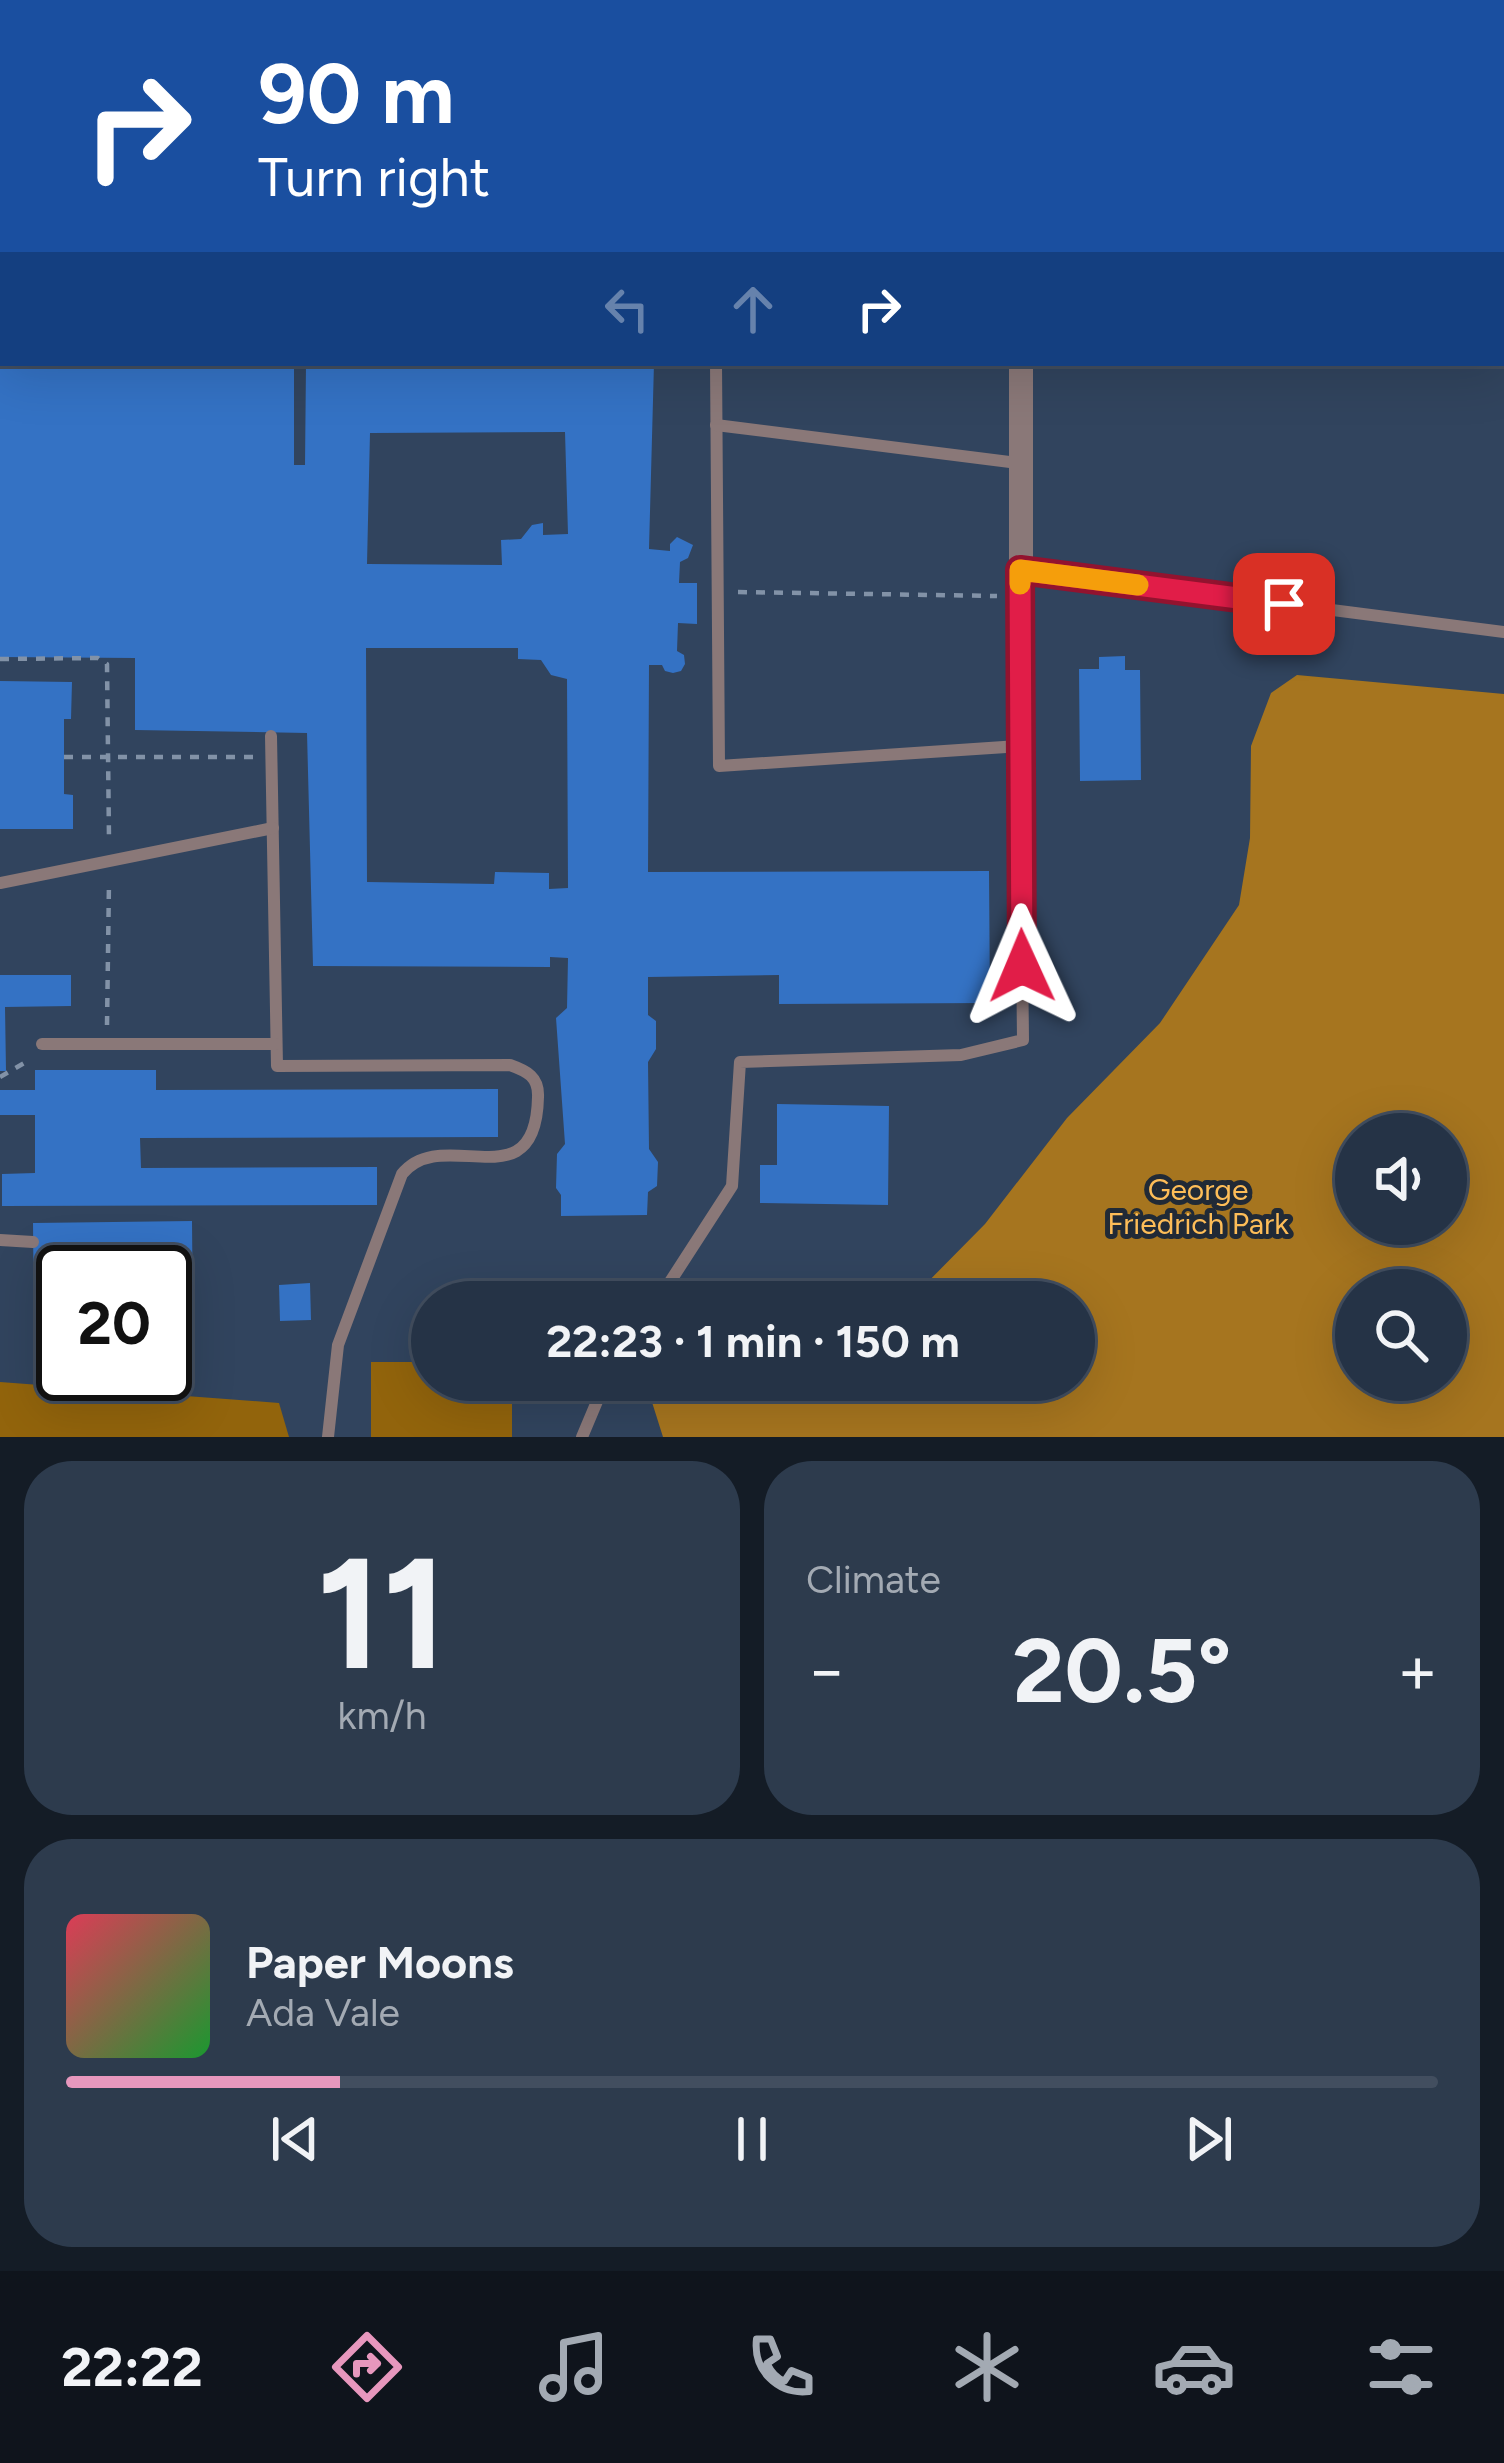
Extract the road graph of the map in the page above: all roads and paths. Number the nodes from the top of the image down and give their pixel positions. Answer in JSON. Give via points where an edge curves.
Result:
{"nodes":[{"id":1,"x":716,"y":366,"type":"edge"},
{"id":2,"x":1019,"y":366,"type":"edge"},
{"id":3,"x":716,"y":425,"type":"junction"},
{"id":4,"x":1018,"y":463,"type":"junction"},
{"id":5,"x":1020,"y":583,"type":"junction"},
{"id":6,"x":718,"y":592,"type":"junction"},
{"id":7,"x":1504,"y":632,"type":"edge"},
{"id":8,"x":0,"y":659,"type":"edge"},
{"id":9,"x":272,"y":736,"type":"dead end"},
{"id":10,"x":1020,"y":746,"type":"junction"},
{"id":11,"x":64,"y":757,"type":"dead end"},
{"id":12,"x":109,"y":757,"type":"junction"},
{"id":13,"x":272,"y":757,"type":"junction"},
{"id":14,"x":273,"y":828,"type":"junction"},
{"id":15,"x":109,"y":861,"type":"junction"},
{"id":16,"x":1021,"y":861,"type":"joint"},
{"id":17,"x":0,"y":883,"type":"edge"},
{"id":18,"x":107,"y":1043,"type":"junction"},
{"id":19,"x":42,"y":1044,"type":"joint"},
{"id":20,"x":276,"y":1044,"type":"junction"},
{"id":21,"x":0,"y":1077,"type":"edge"},
{"id":22,"x":0,"y":1240,"type":"edge"},
{"id":23,"x":33,"y":1242,"type":"dead end"},
{"id":24,"x":671,"y":1281,"type":"edge"},
{"id":25,"x":597,"y":1401,"type":"edge"},
{"id":26,"x":328,"y":1437,"type":"edge"},
{"id":27,"x":582,"y":1437,"type":"edge"}],
"edges":[{"from":1,"to":3,"type":"lane"},
{"from":2,"to":4,"type":"street"},
{"from":3,"to":4,"type":"lane"},
{"from":3,"to":6,"type":"lane"},
{"from":4,"to":5,"type":"street"},
{"from":5,"to":6,"type":"path"},
{"from":5,"to":7,"type":"lane"},
{"from":5,"to":10,"type":"street"},
{"from":6,"to":10,"type":"lane","via":[[719,766]]},
{"from":8,"to":12,"type":"path","via":[[107,664]]},
{"from":9,"to":13,"type":"lane"},
{"from":10,"to":16,"type":"street"},
{"from":11,"to":12,"type":"path"},
{"from":12,"to":13,"type":"path"},
{"from":12,"to":15,"type":"path"},
{"from":13,"to":14,"type":"lane"},
{"from":14,"to":15,"type":"lane"},
{"from":14,"to":20,"type":"lane"},
{"from":15,"to":17,"type":"lane"},
{"from":15,"to":18,"type":"path"},
{"from":16,"to":24,"type":"lane","via":[[1024,1040],[961,1055],[740,1062],[732,1186]]},
{"from":18,"to":19,"type":"lane"},
{"from":18,"to":20,"type":"lane"},
{"from":19,"to":21,"type":"path","via":[[29,1062]]},
{"from":20,"to":26,"type":"lane","via":[[277,1066],[510,1064],[538,1087],[536,1132],[522,1148],[505,1156],[421,1158],[402,1174],[338,1345]]},
{"from":22,"to":23,"type":"lane"},
{"from":25,"to":27,"type":"lane"}]}
